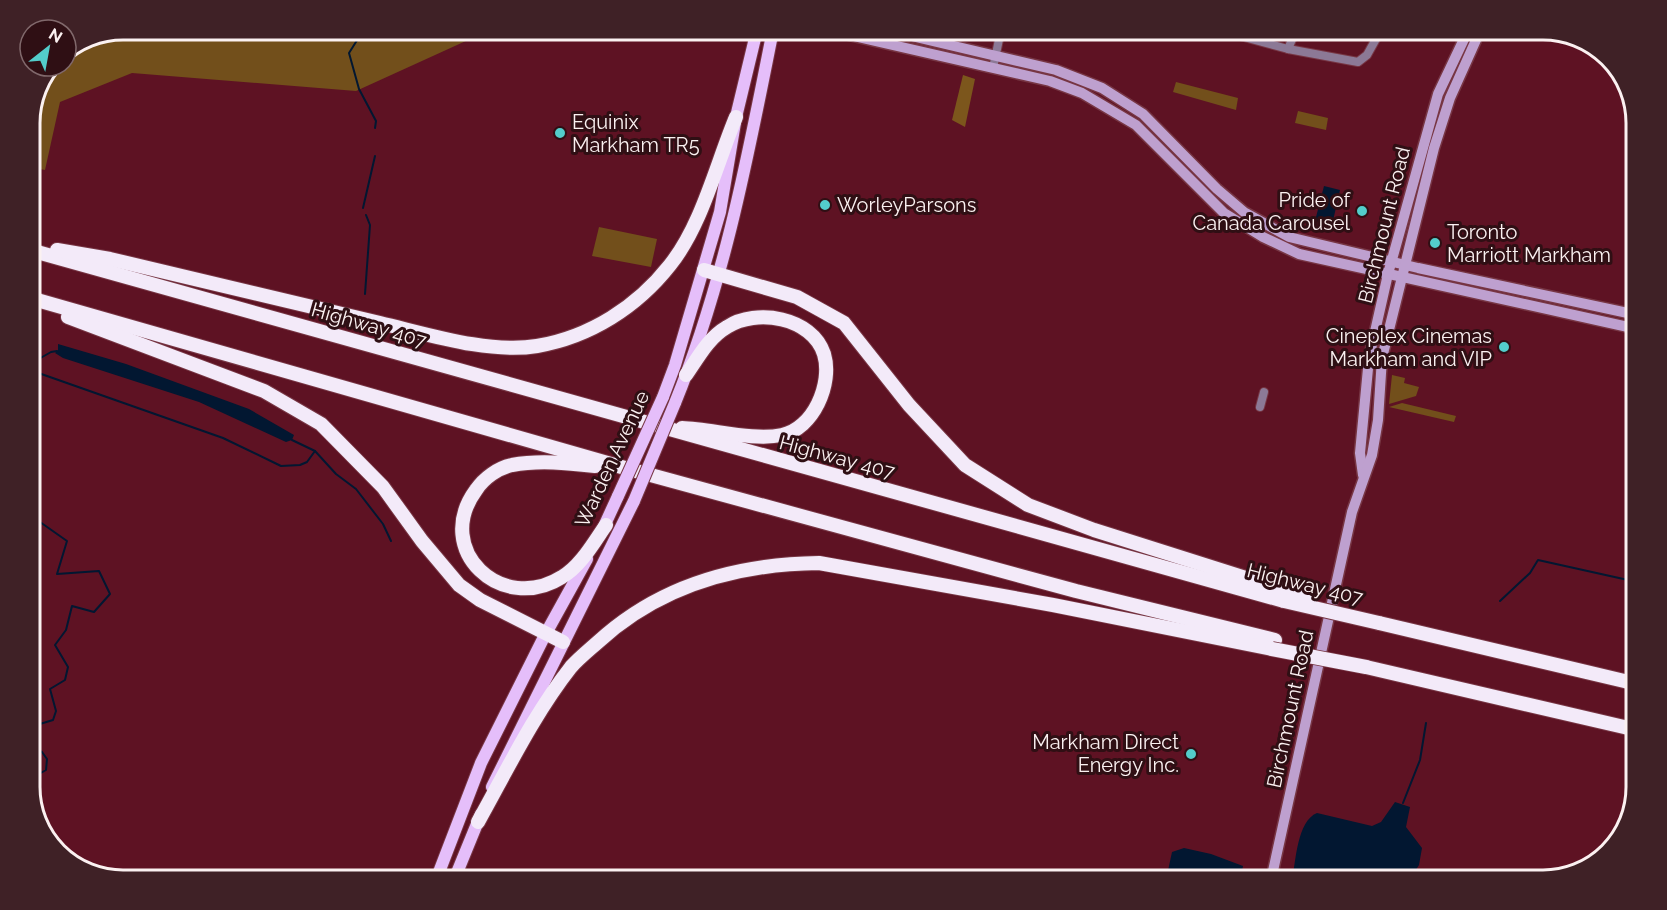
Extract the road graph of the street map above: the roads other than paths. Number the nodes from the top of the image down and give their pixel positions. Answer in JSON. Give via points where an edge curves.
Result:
{"nodes":[{"id":1,"x":755,"y":40,"type":"edge"},
{"id":2,"x":771,"y":40,"type":"edge"},
{"id":3,"x":870,"y":40,"type":"edge"},
{"id":4,"x":928,"y":40,"type":"edge"},
{"id":5,"x":999,"y":40,"type":"edge"},
{"id":6,"x":1255,"y":40,"type":"edge"},
{"id":7,"x":1292,"y":40,"type":"edge"},
{"id":8,"x":1375,"y":40,"type":"edge"},
{"id":9,"x":1464,"y":40,"type":"edge"},
{"id":10,"x":1476,"y":40,"type":"edge"},
{"id":11,"x":1288,"y":49,"type":"junction"},
{"id":12,"x":996,"y":56,"type":"junction"},
{"id":13,"x":993,"y":68,"type":"junction"},
{"id":14,"x":736,"y":117,"type":"junction"},
{"id":15,"x":41,"y":247,"type":"edge"},
{"id":16,"x":41,"y":253,"type":"edge"},
{"id":17,"x":1392,"y":262,"type":"junction"},
{"id":18,"x":1405,"y":265,"type":"junction"},
{"id":19,"x":704,"y":270,"type":"junction"},
{"id":20,"x":719,"y":273,"type":"junction"},
{"id":21,"x":1388,"y":274,"type":"junction"},
{"id":22,"x":1402,"y":277,"type":"junction"},
{"id":23,"x":41,"y":302,"type":"edge"},
{"id":24,"x":41,"y":303,"type":"edge"},
{"id":25,"x":1626,"y":313,"type":"edge"},
{"id":26,"x":1626,"y":327,"type":"edge"},
{"id":27,"x":686,"y":375,"type":"junction"},
{"id":28,"x":1264,"y":392,"type":"dead end"},
{"id":29,"x":1260,"y":407,"type":"dead end"},
{"id":30,"x":658,"y":427,"type":"junction"},
{"id":31,"x":625,"y":468,"type":"junction"},
{"id":32,"x":1363,"y":476,"type":"junction"},
{"id":33,"x":606,"y":525,"type":"junction"},
{"id":34,"x":1286,"y":596,"type":"junction"},
{"id":35,"x":545,"y":635,"type":"junction"},
{"id":36,"x":563,"y":642,"type":"junction"},
{"id":37,"x":1274,"y":645,"type":"junction"},
{"id":38,"x":1626,"y":681,"type":"edge"},
{"id":39,"x":1626,"y":727,"type":"edge"},
{"id":40,"x":478,"y":822,"type":"junction"},
{"id":41,"x":440,"y":870,"type":"edge"},
{"id":42,"x":458,"y":870,"type":"edge"},
{"id":43,"x":1273,"y":870,"type":"edge"}],
"edges":[{"from":1,"to":14,"type":"main road","name":"Warden Avenue"},
{"from":2,"to":20,"type":"main road","name":"Warden Avenue"},
{"from":3,"to":13,"type":"main road"},
{"from":4,"to":12,"type":"main road"},
{"from":5,"to":12,"type":"street"},
{"from":6,"to":11,"type":"street"},
{"from":7,"to":11,"type":"street"},
{"from":8,"to":11,"type":"street","via":[[1358,62]]},
{"from":9,"to":17,"type":"main road","name":"Birchmount Road","via":[[1438,94]]},
{"from":10,"to":18,"type":"main road","name":"Birchmount Road","via":[[1450,98],[1434,148]]},
{"from":12,"to":13,"type":"street"},
{"from":12,"to":17,"type":"main road","via":[[1056,70],[1102,88],[1143,114],[1245,212],[1289,237]]},
{"from":13,"to":21,"type":"main road","via":[[1050,81],[1113,110],[1160,146],[1224,213],[1263,237],[1299,254]]},
{"from":14,"to":15,"type":"highway","via":[[699,218],[670,265],[644,294],[614,317],[574,336],[536,346],[501,348],[430,334],[110,259]]},
{"from":14,"to":19,"type":"main road","name":"Warden Avenue","via":[[720,212]]},
{"from":16,"to":30,"type":"highway","name":"Highway 407"},
{"from":17,"to":18,"type":"main road"},
{"from":17,"to":21,"type":"main road","name":"Birchmount Road"},
{"from":18,"to":22,"type":"main road","name":"Birchmount Road"},
{"from":18,"to":25,"type":"main road"},
{"from":19,"to":20,"type":"highway"},
{"from":19,"to":33,"type":"main road","name":"Warden Avenue","bridge":true,"via":[[663,397]]},
{"from":20,"to":27,"type":"main road","name":"Warden Avenue"},
{"from":20,"to":34,"type":"highway","via":[[796,297],[844,323],[909,405],[965,465],[1028,505]]},
{"from":21,"to":22,"type":"main road"},
{"from":21,"to":32,"type":"main road","name":"Birchmount Road","via":[[1369,358],[1360,453]]},
{"from":22,"to":26,"type":"main road"},
{"from":22,"to":32,"type":"main road","name":"Birchmount Road","via":[[1382,358],[1372,455]]},
{"from":23,"to":31,"type":"highway"},
{"from":24,"to":35,"type":"highway","via":[[264,391],[321,424],[383,487],[459,585]]},
{"from":27,"to":30,"type":"highway","via":[[710,340],[722,330],[735,322],[759,317],[787,320],[810,333],[824,354],[825,380],[817,408],[798,429],[781,435]]},
{"from":27,"to":36,"type":"main road","name":"Warden Avenue","bridge":true,"via":[[634,501]]},
{"from":28,"to":29,"type":"street"},
{"from":30,"to":34,"type":"highway","name":"Highway 407"},
{"from":31,"to":33,"type":"highway","via":[[552,463],[511,465],[484,478],[465,504],[461,534],[465,551],[491,580],[534,588],[562,578]]},
{"from":31,"to":37,"type":"highway"},
{"from":32,"to":43,"type":"main road","name":"Birchmount Road"},
{"from":33,"to":35,"type":"main road","name":"Warden Avenue"},
{"from":34,"to":38,"type":"highway","name":"Highway 407","bridge":true},
{"from":35,"to":36,"type":"highway"},
{"from":35,"to":41,"type":"main road","name":"Warden Avenue","via":[[481,763]]},
{"from":36,"to":40,"type":"main road","name":"Warden Avenue","via":[[498,771]]},
{"from":37,"to":39,"type":"highway","bridge":true},
{"from":37,"to":40,"type":"highway","via":[[819,563],[718,575],[673,591],[645,608],[610,630],[573,665],[542,707]]},
{"from":40,"to":42,"type":"main road","name":"Warden Avenue"}]}
